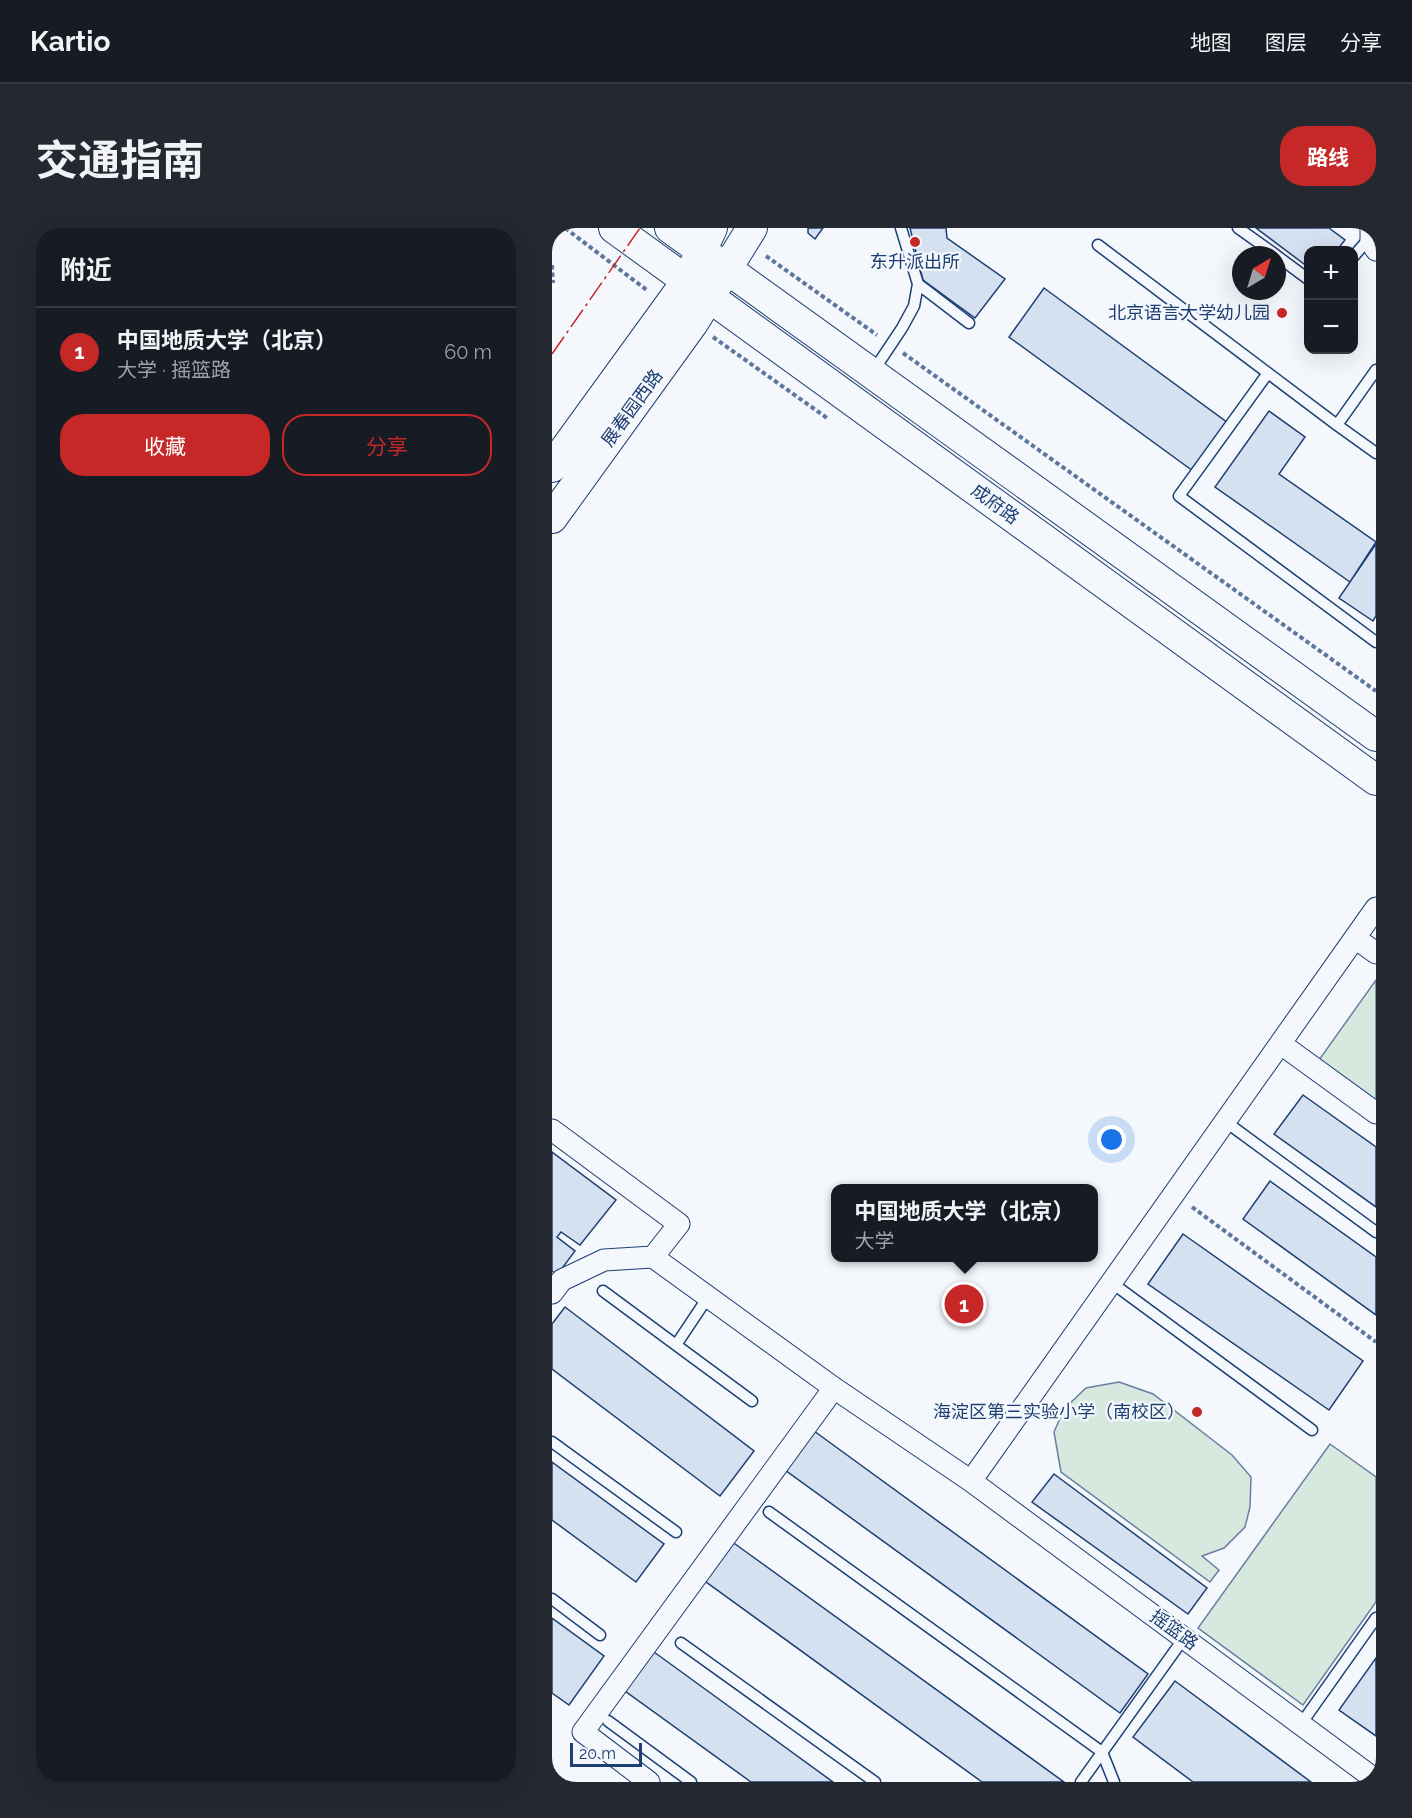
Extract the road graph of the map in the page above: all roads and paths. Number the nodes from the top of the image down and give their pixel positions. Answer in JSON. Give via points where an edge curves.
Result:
{"nodes":[{"id":1,"x":614,"y":228,"type":"edge"},
{"id":2,"x":670,"y":228,"type":"edge"},
{"id":3,"x":901,"y":228,"type":"edge"},
{"id":4,"x":1238,"y":228,"type":"edge"},
{"id":5,"x":748,"y":234,"type":"edge"},
{"id":6,"x":1373,"y":238,"type":"edge"},
{"id":7,"x":707,"y":240,"type":"edge"},
{"id":8,"x":1098,"y":245,"type":"dead end"},
{"id":9,"x":1262,"y":246,"type":"edge"},
{"id":10,"x":1358,"y":252,"type":"edge"},
{"id":11,"x":1286,"y":263,"type":"edge"},
{"id":12,"x":552,"y":265,"type":"edge"},
{"id":13,"x":727,"y":269,"type":"junction"},
{"id":14,"x":1304,"y":276,"type":"edge"},
{"id":15,"x":553,"y":284,"type":"edge"},
{"id":16,"x":918,"y":284,"type":"junction"},
{"id":17,"x":698,"y":290,"type":"junction"},
{"id":18,"x":969,"y":323,"type":"dead end"},
{"id":19,"x":891,"y":345,"type":"junction"},
{"id":20,"x":1376,"y":370,"type":"edge"},
{"id":21,"x":871,"y":373,"type":"junction"},
{"id":22,"x":1268,"y":373,"type":"junction"},
{"id":23,"x":1337,"y":425,"type":"junction"},
{"id":24,"x":1376,"y":453,"type":"edge"},
{"id":25,"x":552,"y":468,"type":"edge"},
{"id":26,"x":552,"y":518,"type":"edge"},
{"id":27,"x":1376,"y":642,"type":"edge"},
{"id":28,"x":1376,"y":691,"type":"edge"},
{"id":29,"x":1376,"y":736,"type":"edge"},
{"id":30,"x":1376,"y":780,"type":"edge"},
{"id":31,"x":1376,"y":908,"type":"edge"},
{"id":32,"x":1355,"y":938,"type":"junction"},
{"id":33,"x":1376,"y":953,"type":"edge"},
{"id":34,"x":1281,"y":1044,"type":"junction"},
{"id":35,"x":1376,"y":1113,"type":"edge"},
{"id":36,"x":1226,"y":1122,"type":"junction"},
{"id":37,"x":552,"y":1130,"type":"edge"},
{"id":38,"x":1174,"y":1194,"type":"junction"},
{"id":39,"x":1376,"y":1232,"type":"edge"},
{"id":40,"x":653,"y":1257,"type":"junction"},
{"id":41,"x":1112,"y":1283,"type":"junction"},
{"id":42,"x":603,"y":1291,"type":"dead end"},
{"id":43,"x":552,"y":1293,"type":"edge"},
{"id":44,"x":708,"y":1296,"type":"junction"},
{"id":45,"x":1376,"y":1342,"type":"edge"},
{"id":46,"x":676,"y":1345,"type":"junction"},
{"id":47,"x":834,"y":1388,"type":"junction"},
{"id":48,"x":752,"y":1401,"type":"dead end"},
{"id":49,"x":1312,"y":1430,"type":"dead end"},
{"id":50,"x":552,"y":1442,"type":"edge"},
{"id":51,"x":971,"y":1481,"type":"junction"},
{"id":52,"x":769,"y":1512,"type":"dead end"},
{"id":53,"x":676,"y":1532,"type":"dead end"},
{"id":54,"x":552,"y":1599,"type":"edge"},
{"id":55,"x":1376,"y":1618,"type":"edge"},
{"id":56,"x":600,"y":1635,"type":"dead end"},
{"id":57,"x":1184,"y":1638,"type":"junction"},
{"id":58,"x":681,"y":1643,"type":"dead end"},
{"id":59,"x":608,"y":1721,"type":"dead end"},
{"id":60,"x":1301,"y":1724,"type":"junction"},
{"id":61,"x":1102,"y":1752,"type":"junction"},
{"id":62,"x":624,"y":1775,"type":"edge"},
{"id":63,"x":1376,"y":1780,"type":"edge"},
{"id":64,"x":650,"y":1782,"type":"edge"},
{"id":65,"x":691,"y":1782,"type":"edge"},
{"id":66,"x":875,"y":1782,"type":"edge"},
{"id":67,"x":1081,"y":1782,"type":"edge"},
{"id":68,"x":1114,"y":1782,"type":"edge"}],
"edges":[{"from":1,"to":17,"type":"main road","name":"成府路"},
{"from":2,"to":7,"type":"main road","name":"成府路"},
{"from":3,"to":16,"type":"lane"},
{"from":4,"to":9,"type":"lane"},
{"from":5,"to":13,"type":"main road"},
{"from":5,"to":19,"type":"path"},
{"from":6,"to":10,"type":"lane"},
{"from":7,"to":13,"type":"main road","name":"成府路"},
{"from":7,"to":17,"type":"main road"},
{"from":8,"to":22,"type":"lane"},
{"from":11,"to":14,"type":"lane"},
{"from":12,"to":15,"type":"path"},
{"from":13,"to":17,"type":"main road"},
{"from":13,"to":21,"type":"main road","name":"成府路"},
{"from":16,"to":18,"type":"lane"},
{"from":16,"to":19,"type":"lane","via":[[914,306]]},
{"from":17,"to":25,"type":"main road","name":"展春园西路"},
{"from":17,"to":26,"type":"main road","name":"展春园西路"},
{"from":17,"to":30,"type":"main road","name":"成府路"},
{"from":19,"to":21,"type":"lane"},
{"from":19,"to":28,"type":"path"},
{"from":20,"to":23,"type":"lane"},
{"from":21,"to":29,"type":"main road","name":"成府路"},
{"from":22,"to":23,"type":"lane"},
{"from":22,"to":27,"type":"lane","via":[[1179,496]]},
{"from":23,"to":24,"type":"lane"},
{"from":31,"to":32,"type":"street"},
{"from":32,"to":33,"type":"street"},
{"from":32,"to":34,"type":"street"},
{"from":34,"to":35,"type":"street"},
{"from":34,"to":36,"type":"street"},
{"from":36,"to":38,"type":"street"},
{"from":36,"to":39,"type":"lane"},
{"from":37,"to":40,"type":"street","via":[[679,1224]]},
{"from":38,"to":41,"type":"street"},
{"from":38,"to":45,"type":"path"},
{"from":40,"to":43,"type":"street","via":[[604,1260],[562,1280]]},
{"from":40,"to":44,"type":"street","name":"摇篮路"},
{"from":41,"to":49,"type":"lane"},
{"from":41,"to":51,"type":"street"},
{"from":42,"to":46,"type":"lane"},
{"from":44,"to":46,"type":"lane"},
{"from":44,"to":47,"type":"street","name":"摇篮路"},
{"from":46,"to":48,"type":"lane"},
{"from":47,"to":51,"type":"street","name":"摇篮路"},
{"from":47,"to":62,"type":"street","via":[[583,1732]]},
{"from":50,"to":53,"type":"lane"},
{"from":51,"to":57,"type":"street","name":"摇篮路"},
{"from":52,"to":61,"type":"lane"},
{"from":54,"to":56,"type":"lane"},
{"from":55,"to":60,"type":"lane"},
{"from":57,"to":60,"type":"street","name":"摇篮路"},
{"from":57,"to":61,"type":"lane"},
{"from":58,"to":66,"type":"lane"},
{"from":59,"to":65,"type":"lane"},
{"from":60,"to":63,"type":"street","name":"摇篮路"},
{"from":61,"to":67,"type":"lane"},
{"from":61,"to":68,"type":"lane"},
{"from":62,"to":64,"type":"street"}]}
